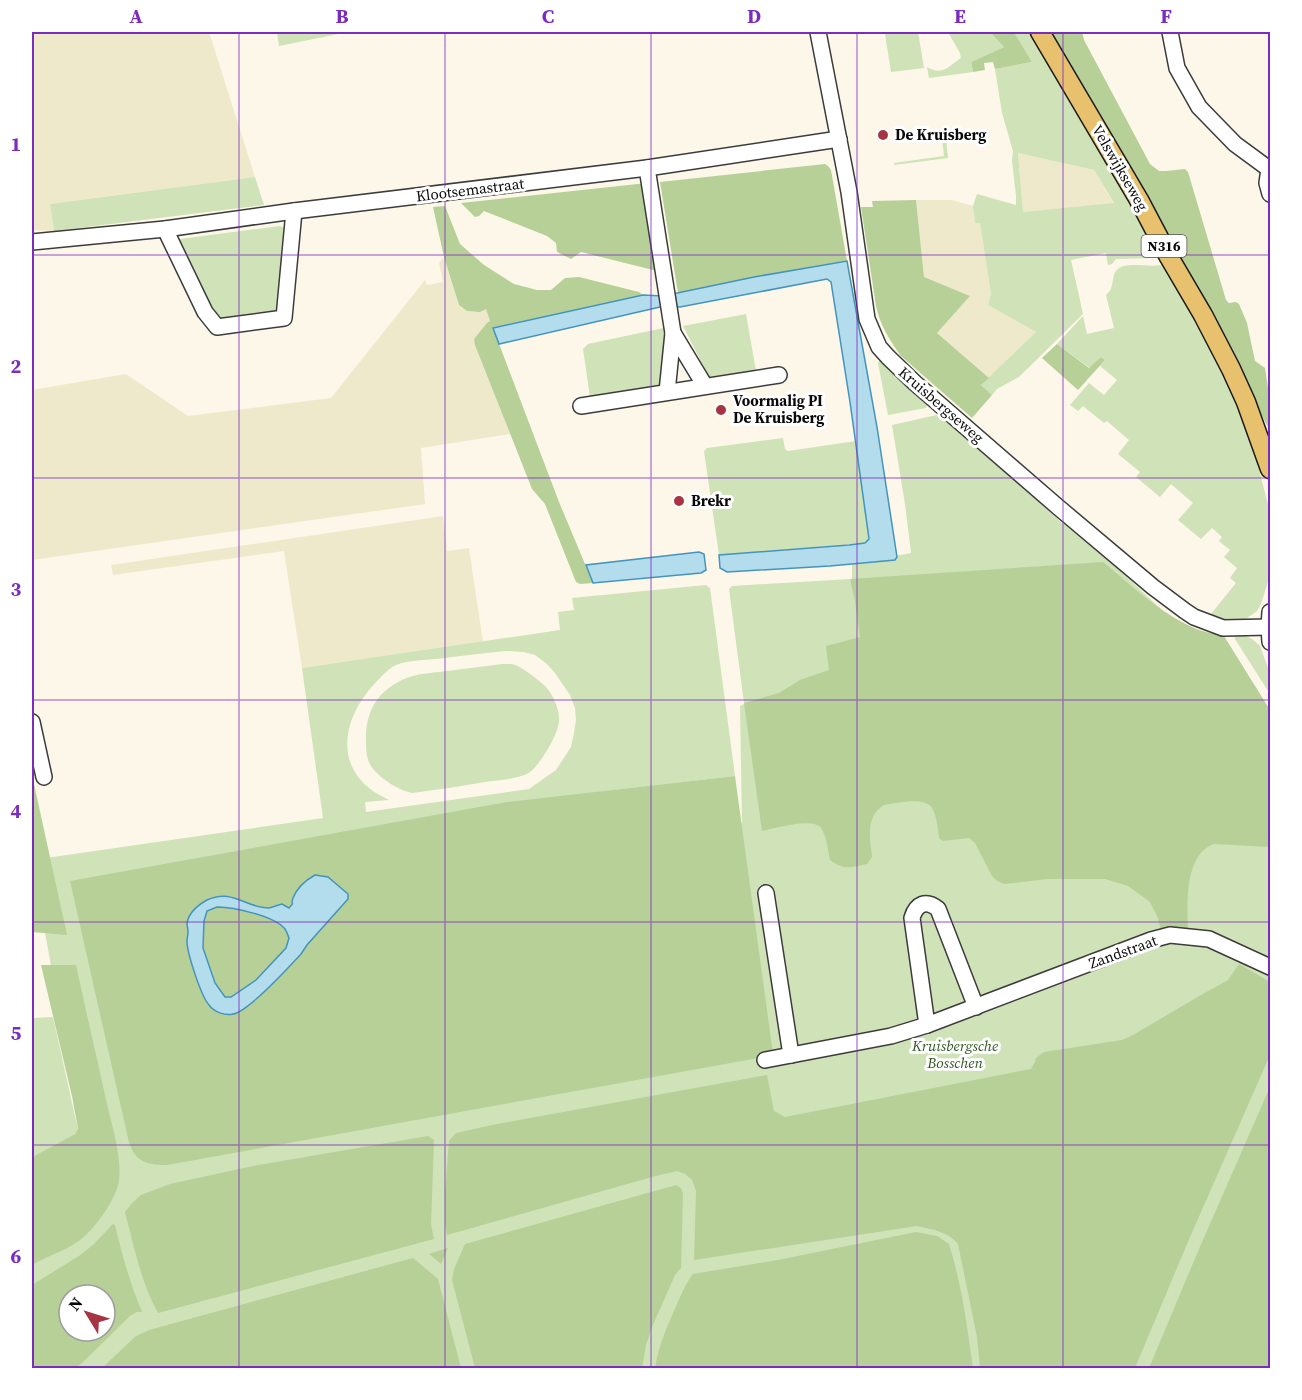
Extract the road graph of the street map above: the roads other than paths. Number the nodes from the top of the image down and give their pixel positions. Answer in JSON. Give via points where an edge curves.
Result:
{"nodes":[{"id":1,"x":818,"y":32,"type":"edge"},
{"id":2,"x":1041,"y":32,"type":"edge"},
{"id":3,"x":1170,"y":32,"type":"edge"},
{"id":4,"x":839,"y":139,"type":"junction"},
{"id":5,"x":646,"y":168,"type":"junction"},
{"id":6,"x":1270,"y":168,"type":"edge"},
{"id":7,"x":1270,"y":194,"type":"edge"},
{"id":8,"x":294,"y":211,"type":"junction"},
{"id":9,"x":165,"y":229,"type":"junction"},
{"id":10,"x":32,"y":242,"type":"edge"},
{"id":11,"x":673,"y":333,"type":"junction"},
{"id":12,"x":779,"y":375,"type":"dead end"},
{"id":13,"x":705,"y":386,"type":"junction"},
{"id":14,"x":667,"y":392,"type":"junction"},
{"id":15,"x":581,"y":406,"type":"dead end"},
{"id":16,"x":1270,"y":469,"type":"edge"},
{"id":17,"x":1270,"y":619,"type":"edge"},
{"id":18,"x":1270,"y":642,"type":"edge"},
{"id":19,"x":32,"y":722,"type":"edge"},
{"id":20,"x":44,"y":777,"type":"dead end"},
{"id":21,"x":766,"y":893,"type":"dead end"},
{"id":22,"x":1270,"y":967,"type":"edge"},
{"id":23,"x":976,"y":1007,"type":"junction"},
{"id":24,"x":927,"y":1025,"type":"junction"},
{"id":25,"x":791,"y":1055,"type":"junction"},
{"id":26,"x":765,"y":1060,"type":"dead end"}],
"edges":[{"from":1,"to":4,"type":"street","name":"Kruisbergseweg"},
{"from":2,"to":16,"type":"main road","name":"Velswijkseweg","number":"N316","via":[[1203,315],[1246,402]]},
{"from":3,"to":6,"type":"street","via":[[1177,68],[1199,107],[1235,144]]},
{"from":4,"to":5,"type":"street","name":"Klootsemastraat"},
{"from":4,"to":17,"type":"street","name":"Kruisbergseweg","via":[[867,319],[879,347],[915,383],[1185,611],[1223,628]]},
{"from":5,"to":8,"type":"street","name":"Klootsemastraat"},
{"from":5,"to":11,"type":"street"},
{"from":6,"to":7,"type":"street"},
{"from":8,"to":9,"type":"street","name":"Klootsemastraat"},
{"from":8,"to":9,"type":"street","via":[[284,318],[217,327],[205,312]]},
{"from":9,"to":10,"type":"street","name":"Klootsemastraat"},
{"from":11,"to":13,"type":"street"},
{"from":11,"to":14,"type":"street"},
{"from":12,"to":13,"type":"street"},
{"from":13,"to":14,"type":"street"},
{"from":14,"to":15,"type":"street"},
{"from":17,"to":18,"type":"street","name":"Kruisbergseweg"},
{"from":19,"to":20,"type":"street"},
{"from":21,"to":25,"type":"street"},
{"from":22,"to":23,"type":"street","name":"Zandstraat","via":[[1209,939],[1170,935]]},
{"from":23,"to":24,"type":"street","name":"Zandstraat"},
{"from":23,"to":24,"type":"street","via":[[938,909],[927,903],[914,910],[912,918]]},
{"from":24,"to":25,"type":"street","name":"Zandstraat"},
{"from":25,"to":26,"type":"street","name":"Zandstraat"}]}
